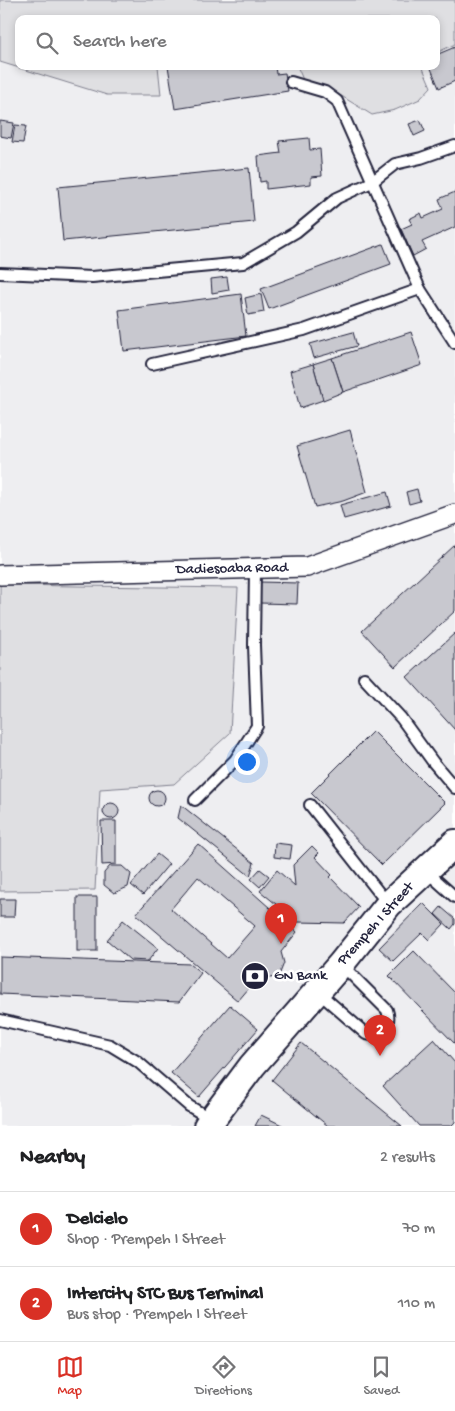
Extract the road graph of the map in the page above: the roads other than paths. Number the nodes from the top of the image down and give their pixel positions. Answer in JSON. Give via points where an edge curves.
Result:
{"nodes":[{"id":1,"x":292,"y":82,"type":"dead end"},
{"id":2,"x":455,"y":146,"type":"edge"},
{"id":3,"x":372,"y":182,"type":"junction"},
{"id":4,"x":0,"y":273,"type":"edge"},
{"id":5,"x":420,"y":289,"type":"junction"},
{"id":6,"x":455,"y":342,"type":"edge"},
{"id":7,"x":152,"y":364,"type":"dead end"},
{"id":8,"x":455,"y":514,"type":"edge"},
{"id":9,"x":256,"y":569,"type":"junction"},
{"id":10,"x":0,"y":574,"type":"edge"},
{"id":11,"x":364,"y":678,"type":"dead end"},
{"id":12,"x":455,"y":788,"type":"edge"},
{"id":13,"x":195,"y":800,"type":"dead end"},
{"id":14,"x":310,"y":805,"type":"dead end"},
{"id":15,"x":455,"y":843,"type":"edge"},
{"id":16,"x":425,"y":871,"type":"junction"},
{"id":17,"x":455,"y":897,"type":"edge"},
{"id":18,"x":389,"y":904,"type":"junction"},
{"id":19,"x":341,"y":964,"type":"junction"},
{"id":20,"x":317,"y":990,"type":"junction"},
{"id":21,"x":0,"y":1020,"type":"edge"},
{"id":22,"x":209,"y":1123,"type":"edge"}],
"edges":[{"from":1,"to":3,"type":"lane","via":[[325,92],[337,101]]},
{"from":2,"to":3,"type":"lane","via":[[395,164]]},
{"from":3,"to":4,"type":"lane","via":[[336,198],[296,232],[243,263],[92,277]]},
{"from":3,"to":5,"type":"lane"},
{"from":5,"to":6,"type":"lane"},
{"from":5,"to":7,"type":"lane","via":[[304,330]]},
{"from":8,"to":9,"type":"street","name":"Dadiesoaba Road","via":[[307,567]]},
{"from":9,"to":10,"type":"street","name":"Dadiesoaba Road"},
{"from":9,"to":13,"type":"lane","via":[[257,726],[235,760]]},
{"from":11,"to":12,"type":"lane","via":[[401,718]]},
{"from":14,"to":18,"type":"lane"},
{"from":15,"to":16,"type":"main road","name":"Prempeh I Street"},
{"from":16,"to":17,"type":"lane"},
{"from":16,"to":18,"type":"main road","name":"Prempeh I Street"},
{"from":18,"to":19,"type":"main road","name":"Prempeh I Street"},
{"from":19,"to":20,"type":"main road","name":"Prempeh I Street"},
{"from":19,"to":20,"type":"lane","via":[[387,1010],[390,1017],[386,1028],[378,1036],[366,1034]]},
{"from":20,"to":22,"type":"main road","name":"Prempeh I Street","via":[[252,1066]]},
{"from":21,"to":22,"type":"lane","via":[[110,1045],[138,1062]]}]}
